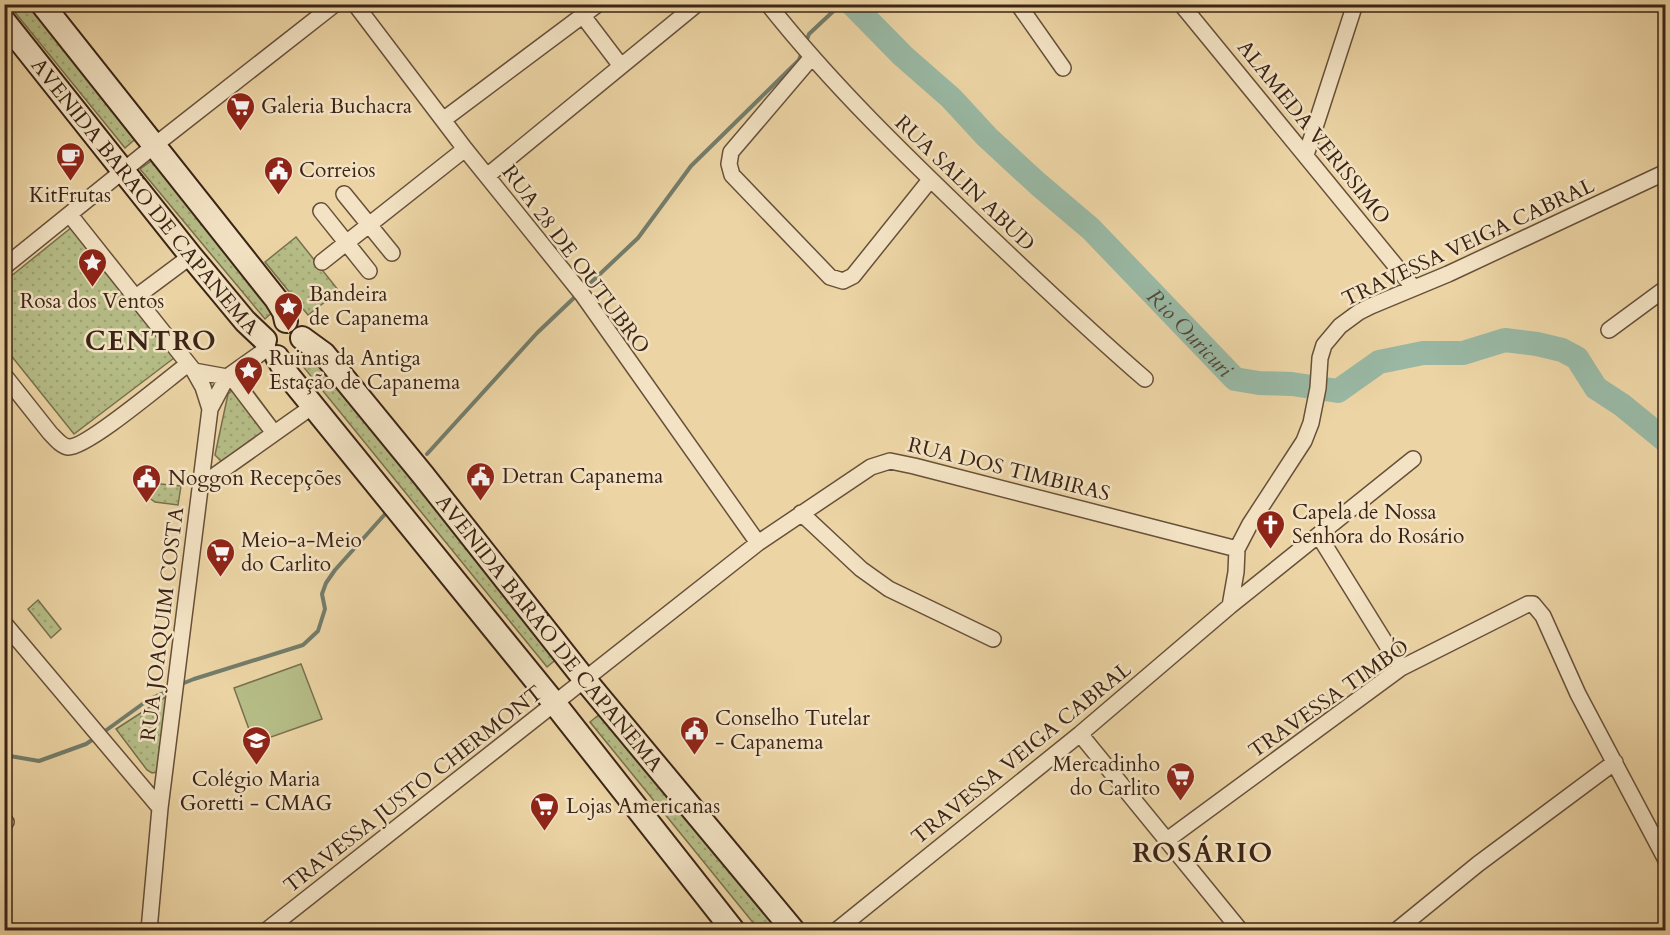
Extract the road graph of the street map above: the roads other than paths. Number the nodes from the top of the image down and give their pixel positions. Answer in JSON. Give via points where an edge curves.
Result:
{"nodes":[{"id":1,"x":42,"y":4,"type":"edge"},
{"id":2,"x":335,"y":4,"type":"edge"},
{"id":3,"x":355,"y":4,"type":"edge"},
{"id":4,"x":598,"y":4,"type":"edge"},
{"id":5,"x":697,"y":4,"type":"edge"},
{"id":6,"x":768,"y":4,"type":"edge"},
{"id":7,"x":1182,"y":4,"type":"edge"},
{"id":8,"x":1355,"y":4,"type":"edge"},
{"id":9,"x":1022,"y":6,"type":"edge"},
{"id":10,"x":584,"y":16,"type":"junction"},
{"id":11,"x":4,"y":21,"type":"edge"},
{"id":12,"x":812,"y":57,"type":"junction"},
{"id":13,"x":621,"y":66,"type":"junction"},
{"id":14,"x":1063,"y":68,"type":"dead end"},
{"id":15,"x":443,"y":120,"type":"junction"},
{"id":16,"x":155,"y":145,"type":"junction"},
{"id":17,"x":465,"y":148,"type":"junction"},
{"id":18,"x":1306,"y":155,"type":"junction"},
{"id":19,"x":124,"y":170,"type":"junction"},
{"id":20,"x":1665,"y":172,"type":"edge"},
{"id":21,"x":487,"y":176,"type":"junction"},
{"id":22,"x":930,"y":180,"type":"junction"},
{"id":23,"x":344,"y":194,"type":"dead end"},
{"id":24,"x":321,"y":211,"type":"dead end"},
{"id":25,"x":70,"y":214,"type":"junction"},
{"id":26,"x":369,"y":224,"type":"junction"},
{"id":27,"x":346,"y":242,"type":"junction"},
{"id":28,"x":392,"y":253,"type":"dead end"},
{"id":29,"x":191,"y":256,"type":"junction"},
{"id":30,"x":322,"y":262,"type":"dead end"},
{"id":31,"x":4,"y":267,"type":"edge"},
{"id":32,"x":369,"y":271,"type":"dead end"},
{"id":33,"x":1413,"y":286,"type":"junction"},
{"id":34,"x":1665,"y":288,"type":"edge"},
{"id":35,"x":136,"y":297,"type":"junction"},
{"id":36,"x":286,"y":321,"type":"junction"},
{"id":37,"x":1609,"y":330,"type":"dead end"},
{"id":38,"x":302,"y":338,"type":"junction"},
{"id":39,"x":270,"y":348,"type":"junction"},
{"id":40,"x":191,"y":368,"type":"junction"},
{"id":41,"x":4,"y":375,"type":"edge"},
{"id":42,"x":229,"y":376,"type":"junction"},
{"id":43,"x":1145,"y":379,"type":"dead end"},
{"id":44,"x":313,"y":406,"type":"junction"},
{"id":45,"x":210,"y":410,"type":"junction"},
{"id":46,"x":274,"y":433,"type":"junction"},
{"id":47,"x":1413,"y":459,"type":"dead end"},
{"id":48,"x":200,"y":486,"type":"junction"},
{"id":49,"x":801,"y":513,"type":"junction"},
{"id":50,"x":1319,"y":536,"type":"junction"},
{"id":51,"x":758,"y":543,"type":"junction"},
{"id":52,"x":1237,"y":549,"type":"junction"},
{"id":53,"x":1230,"y":606,"type":"junction"},
{"id":54,"x":4,"y":623,"type":"edge"},
{"id":55,"x":993,"y":639,"type":"dead end"},
{"id":56,"x":1401,"y":668,"type":"junction"},
{"id":57,"x":585,"y":680,"type":"junction"},
{"id":58,"x":555,"y":704,"type":"junction"},
{"id":59,"x":1080,"y":734,"type":"junction"},
{"id":60,"x":1615,"y":762,"type":"junction"},
{"id":61,"x":160,"y":808,"type":"junction"},
{"id":62,"x":1167,"y":840,"type":"junction"},
{"id":63,"x":1665,"y":860,"type":"edge"},
{"id":64,"x":149,"y":930,"type":"edge"},
{"id":65,"x":267,"y":930,"type":"edge"},
{"id":66,"x":733,"y":930,"type":"edge"},
{"id":67,"x":793,"y":930,"type":"edge"},
{"id":68,"x":837,"y":930,"type":"edge"},
{"id":69,"x":1240,"y":930,"type":"edge"},
{"id":70,"x":1397,"y":930,"type":"edge"}],
"edges":[{"from":1,"to":16,"type":"street","name":"AVENIDA BARÃO DE CAPANEMA"},
{"from":2,"to":16,"type":"street"},
{"from":3,"to":15,"type":"street","name":"RUA 28 DE OUTUBRO"},
{"from":4,"to":10,"type":"street"},
{"from":5,"to":13,"type":"street"},
{"from":6,"to":12,"type":"street","name":"RUA SALIN ABUD"},
{"from":7,"to":18,"type":"street","name":"ALAMEDA VERISSIMO"},
{"from":8,"to":18,"type":"street"},
{"from":9,"to":14,"type":"street"},
{"from":10,"to":13,"type":"street"},
{"from":10,"to":15,"type":"street"},
{"from":11,"to":19,"type":"street","name":"AVENIDA BARÃO DE CAPANEMA"},
{"from":12,"to":22,"type":"street","name":"RUA SALIN ABUD"},
{"from":12,"to":22,"type":"street","via":[[731,152],[732,175],[830,277],[843,281],[853,276]]},
{"from":13,"to":21,"type":"street"},
{"from":15,"to":17,"type":"street","name":"RUA 28 DE OUTUBRO"},
{"from":16,"to":19,"type":"street"},
{"from":16,"to":36,"type":"street","name":"AVENIDA BARÃO DE CAPANEMA","via":[[276,299]]},
{"from":17,"to":21,"type":"street","name":"RUA 28 DE OUTUBRO"},
{"from":17,"to":26,"type":"street"},
{"from":18,"to":33,"type":"street","name":"ALAMEDA VERISSIMO"},
{"from":19,"to":25,"type":"street"},
{"from":19,"to":29,"type":"street","name":"AVENIDA BARÃO DE CAPANEMA"},
{"from":20,"to":33,"type":"street","name":"TRAVESSA VEIGA CABRAL","via":[[1458,269]]},
{"from":21,"to":51,"type":"street","name":"RUA 28 DE OUTUBRO","via":[[588,301]]},
{"from":22,"to":43,"type":"street","name":"RUA SALIN ABUD"},
{"from":23,"to":26,"type":"street"},
{"from":24,"to":27,"type":"street"},
{"from":25,"to":31,"type":"street"},
{"from":25,"to":35,"type":"street"},
{"from":26,"to":27,"type":"street"},
{"from":26,"to":28,"type":"street"},
{"from":27,"to":30,"type":"street"},
{"from":27,"to":32,"type":"street"},
{"from":29,"to":35,"type":"street"},
{"from":29,"to":39,"type":"street","name":"AVENIDA BARÃO DE CAPANEMA"},
{"from":33,"to":52,"type":"street","name":"TRAVESSA VEIGA CABRAL","via":[[1359,312],[1330,336],[1320,358],[1317,395],[1304,441]]},
{"from":34,"to":37,"type":"street"},
{"from":35,"to":40,"type":"street"},
{"from":36,"to":38,"type":"street","via":[[298,327]]},
{"from":36,"to":39,"type":"street","via":[[269,328]]},
{"from":38,"to":39,"type":"street","via":[[302,344],[290,357]]},
{"from":38,"to":57,"type":"street","name":"AVENIDA BARÃO DE CAPANEMA","via":[[324,354]]},
{"from":39,"to":42,"type":"street","name":"RUA JOAQUIM COSTA"},
{"from":39,"to":44,"type":"street","name":"AVENIDA BARÃO DE CAPANEMA"},
{"from":40,"to":41,"type":"street","via":[[98,433],[67,447],[50,433]]},
{"from":40,"to":42,"type":"street"},
{"from":40,"to":45,"type":"street","via":[[203,387]]},
{"from":42,"to":45,"type":"street","name":"RUA JOAQUIM COSTA"},
{"from":42,"to":46,"type":"street"},
{"from":44,"to":46,"type":"street"},
{"from":44,"to":58,"type":"street","name":"AVENIDA BARÃO DE CAPANEMA"},
{"from":45,"to":48,"type":"street","name":"RUA JOAQUIM COSTA"},
{"from":46,"to":48,"type":"street"},
{"from":47,"to":50,"type":"street","name":"TRAVESSA VEIGA CABRAL"},
{"from":48,"to":61,"type":"street","name":"RUA JOAQUIM COSTA"},
{"from":49,"to":51,"type":"street","name":"RUA DOS TIMBIRAS"},
{"from":49,"to":52,"type":"street","name":"RUA DOS TIMBIRAS","via":[[871,467],[890,461]]},
{"from":49,"to":55,"type":"street","via":[[874,580]]},
{"from":50,"to":53,"type":"street","name":"TRAVESSA VEIGA CABRAL"},
{"from":50,"to":56,"type":"street"},
{"from":51,"to":57,"type":"street","name":"RUA DOS TIMBIRAS"},
{"from":52,"to":53,"type":"street","name":"TRAVESSA VEIGA CABRAL"},
{"from":53,"to":59,"type":"street","name":"TRAVESSA VEIGA CABRAL"},
{"from":54,"to":61,"type":"street"},
{"from":56,"to":60,"type":"street","name":"TRAVESSA TIMBÓ","via":[[1533,604],[1543,616],[1578,694]]},
{"from":56,"to":62,"type":"street","name":"TRAVESSA TIMBÓ"},
{"from":57,"to":58,"type":"street","name":"TRAVESSA JUSTO CHERMONT"},
{"from":57,"to":67,"type":"street","name":"AVENIDA BARÃO DE CAPANEMA"},
{"from":58,"to":65,"type":"street","name":"TRAVESSA JUSTO CHERMONT"},
{"from":58,"to":66,"type":"street","name":"AVENIDA BARÃO DE CAPANEMA"},
{"from":59,"to":62,"type":"street"},
{"from":59,"to":68,"type":"street","name":"TRAVESSA VEIGA CABRAL"},
{"from":60,"to":63,"type":"street"},
{"from":60,"to":70,"type":"street"},
{"from":61,"to":64,"type":"street","name":"RUA JOAQUIM COSTA"},
{"from":62,"to":69,"type":"street"}]}
